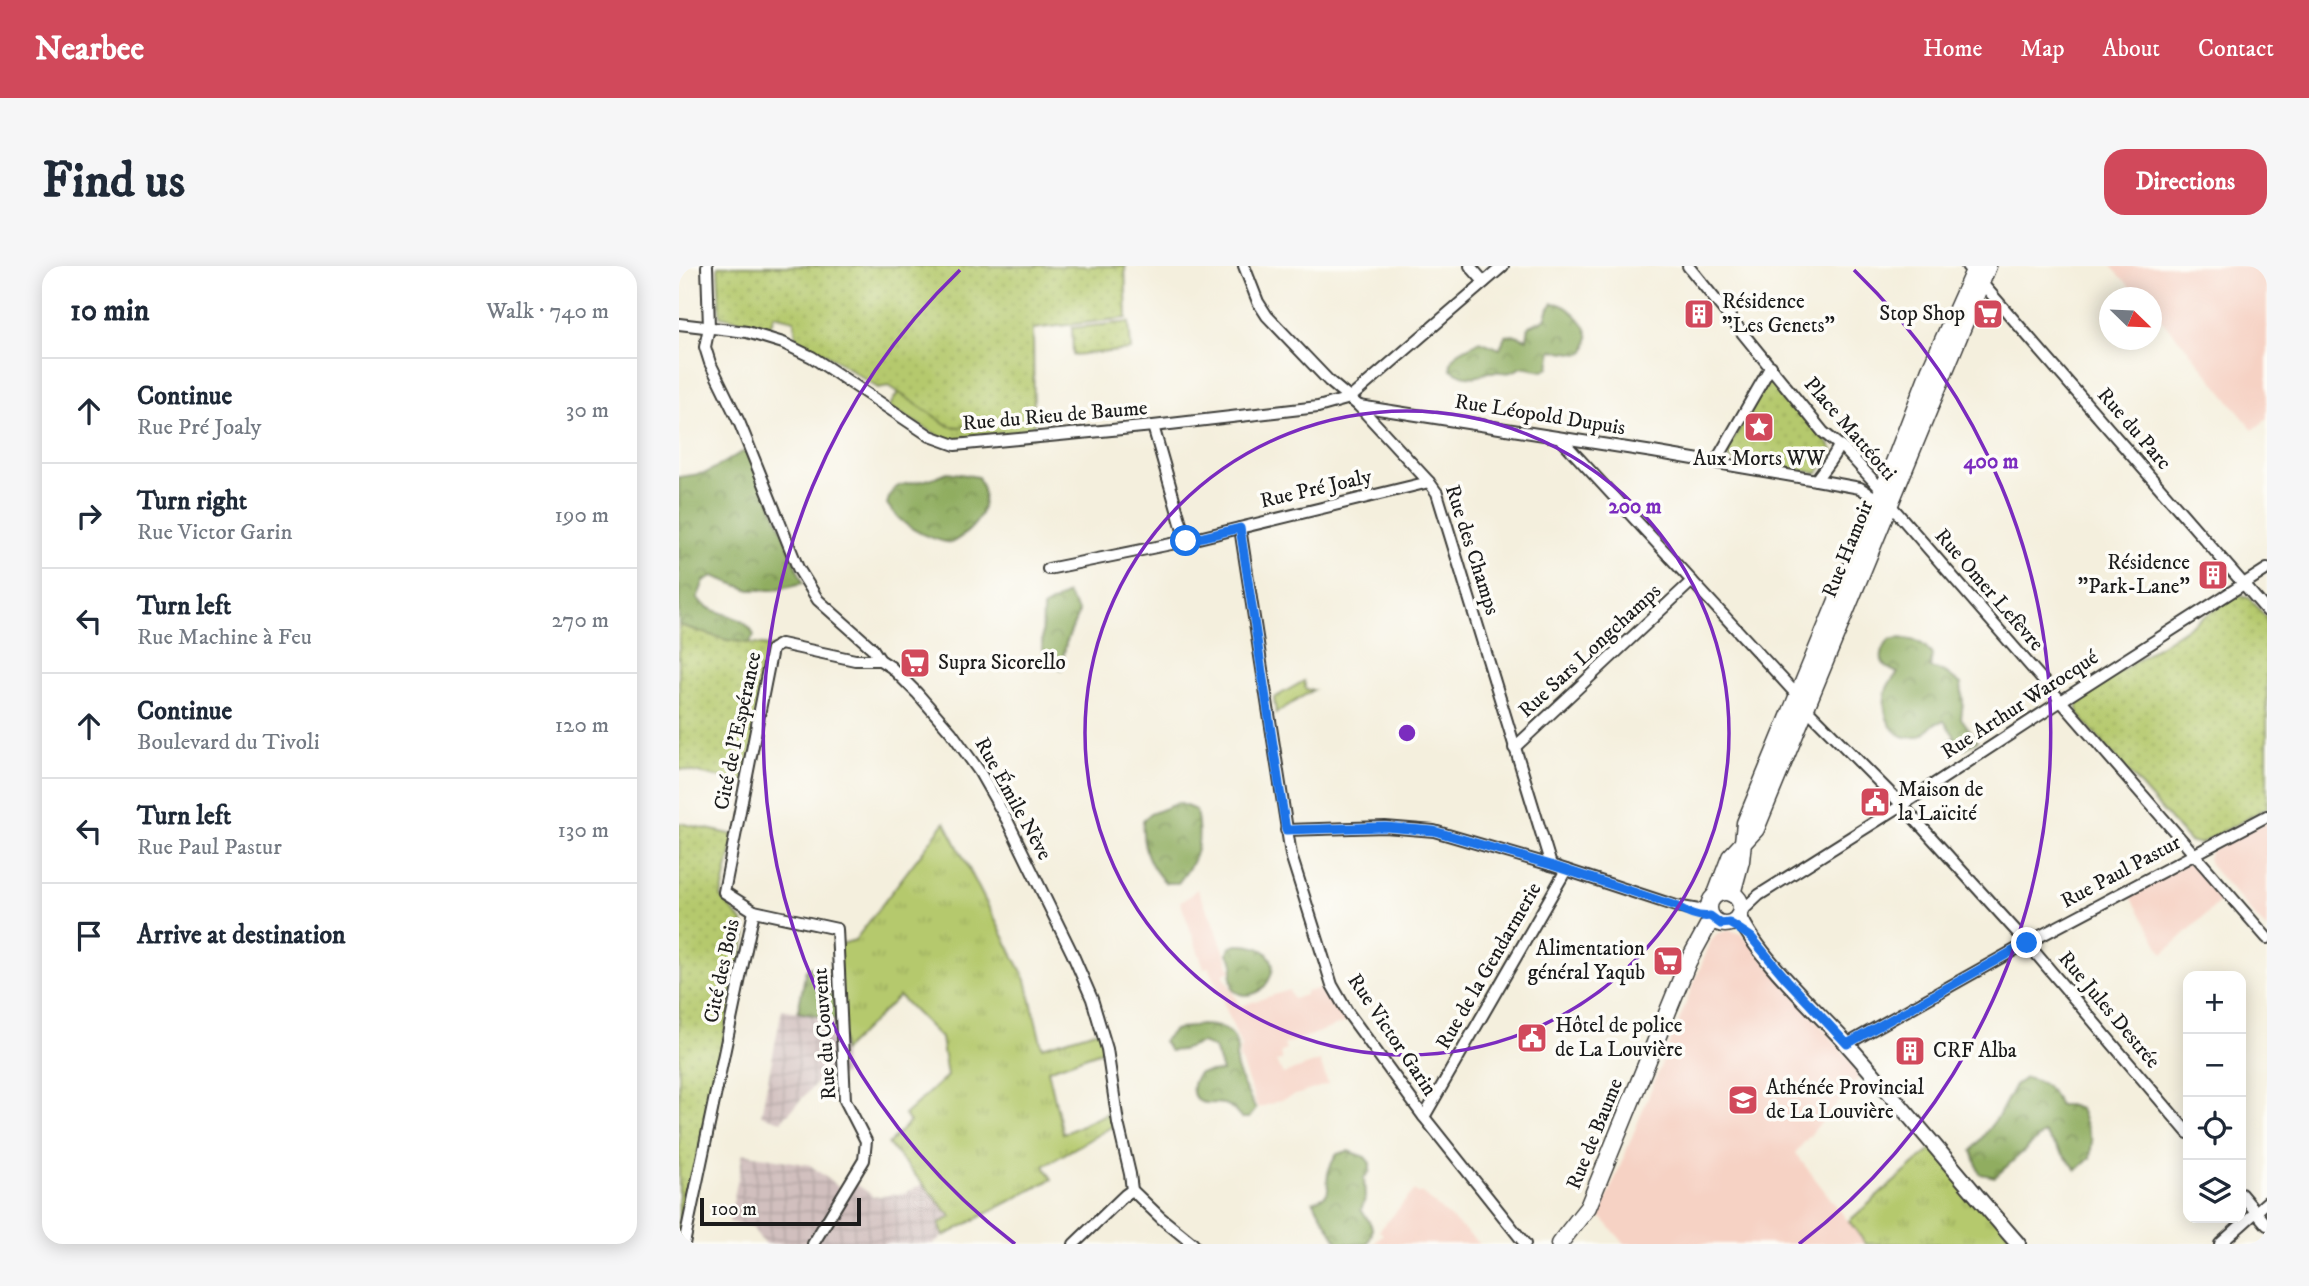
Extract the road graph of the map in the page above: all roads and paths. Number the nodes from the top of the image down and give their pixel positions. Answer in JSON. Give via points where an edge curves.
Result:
{"nodes":[{"id":1,"x":707,"y":266,"type":"edge"},
{"id":2,"x":1244,"y":266,"type":"edge"},
{"id":3,"x":1470,"y":266,"type":"edge"},
{"id":4,"x":1503,"y":266,"type":"edge"},
{"id":5,"x":1688,"y":266,"type":"edge"},
{"id":6,"x":1977,"y":270,"type":"edge"},
{"id":7,"x":1484,"y":282,"type":"junction"},
{"id":8,"x":679,"y":324,"type":"edge"},
{"id":9,"x":709,"y":327,"type":"junction"},
{"id":10,"x":1771,"y":366,"type":"junction"},
{"id":11,"x":1355,"y":402,"type":"junction"},
{"id":12,"x":1153,"y":426,"type":"junction"},
{"id":13,"x":1560,"y":438,"type":"junction"},
{"id":14,"x":1839,"y":445,"type":"junction"},
{"id":15,"x":1716,"y":463,"type":"junction"},
{"id":16,"x":1817,"y":480,"type":"junction"},
{"id":17,"x":1429,"y":482,"type":"junction"},
{"id":18,"x":1884,"y":498,"type":"junction"},
{"id":19,"x":1240,"y":528,"type":"junction"},
{"id":20,"x":1186,"y":541,"type":"junction"},
{"id":21,"x":1048,"y":569,"type":"dead end"},
{"id":22,"x":2267,"y":569,"type":"edge"},
{"id":23,"x":1692,"y":581,"type":"junction"},
{"id":24,"x":2243,"y":584,"type":"junction"},
{"id":25,"x":2267,"y":611,"type":"edge"},
{"id":26,"x":880,"y":660,"type":"junction"},
{"id":27,"x":1801,"y":701,"type":"junction"},
{"id":28,"x":2061,"y":701,"type":"junction"},
{"id":29,"x":1514,"y":748,"type":"junction"},
{"id":30,"x":1902,"y":805,"type":"junction"},
{"id":31,"x":2267,"y":816,"type":"edge"},
{"id":32,"x":1286,"y":830,"type":"junction"},
{"id":33,"x":2195,"y":854,"type":"junction"},
{"id":34,"x":1551,"y":865,"type":"junction"},
{"id":35,"x":1566,"y":870,"type":"junction"},
{"id":36,"x":1676,"y":906,"type":"junction"},
{"id":37,"x":1722,"y":910,"type":"junction"},
{"id":38,"x":754,"y":911,"type":"junction"},
{"id":39,"x":2267,"y":938,"type":"edge"},
{"id":40,"x":2027,"y":943,"type":"junction"},
{"id":41,"x":1847,"y":1044,"type":"junction"},
{"id":42,"x":1424,"y":1117,"type":"junction"},
{"id":43,"x":2183,"y":1127,"type":"edge"},
{"id":44,"x":1132,"y":1190,"type":"junction"},
{"id":45,"x":2246,"y":1200,"type":"edge"},
{"id":46,"x":2267,"y":1202,"type":"edge"},
{"id":47,"x":2256,"y":1212,"type":"junction"},
{"id":48,"x":2267,"y":1225,"type":"edge"},
{"id":49,"x":681,"y":1244,"type":"edge"},
{"id":50,"x":813,"y":1244,"type":"edge"},
{"id":51,"x":1074,"y":1244,"type":"edge"},
{"id":52,"x":1193,"y":1244,"type":"edge"},
{"id":53,"x":1525,"y":1244,"type":"edge"},
{"id":54,"x":1559,"y":1244,"type":"edge"},
{"id":55,"x":1570,"y":1244,"type":"edge"},
{"id":56,"x":2018,"y":1244,"type":"edge"},
{"id":57,"x":2220,"y":1244,"type":"edge"}],
"edges":[{"from":1,"to":9,"type":"street","name":"Rue Émile Nève"},
{"from":2,"to":11,"type":"street","name":"Rue des Champs","via":[[1267,316]]},
{"from":3,"to":7,"type":"street"},
{"from":4,"to":7,"type":"street"},
{"from":5,"to":10,"type":"street","name":"Place Mattéotti"},
{"from":6,"to":18,"type":"main road","name":"Rue Hamoir"},
{"from":6,"to":24,"type":"street","name":"Rue du Parc"},
{"from":7,"to":11,"type":"street"},
{"from":8,"to":9,"type":"street","name":"Rue du Rieu de Baume"},
{"from":9,"to":12,"type":"street","name":"Rue du Rieu de Baume","via":[[747,332],[797,349],[930,436],[955,445]]},
{"from":9,"to":26,"type":"street","name":"Rue Émile Nève","via":[[705,347],[710,363],[740,424],[798,568],[818,600]]},
{"from":10,"to":14,"type":"street","name":"Place Mattéotti","via":[[1823,432]]},
{"from":10,"to":15,"type":"street"},
{"from":11,"to":12,"type":"street","name":"Rue du Rieu de Baume"},
{"from":11,"to":13,"type":"street","name":"Rue Léopold Dupuis"},
{"from":11,"to":17,"type":"street","name":"Rue des Champs"},
{"from":12,"to":20,"type":"street"},
{"from":13,"to":15,"type":"street","name":"Rue Léopold Dupuis"},
{"from":13,"to":23,"type":"street","name":"Rue Jules Destrée"},
{"from":14,"to":16,"type":"street"},
{"from":14,"to":18,"type":"street","name":"Place Mattéotti"},
{"from":15,"to":16,"type":"street","name":"Place Mattéotti"},
{"from":16,"to":18,"type":"street","name":"Place Mattéotti"},
{"from":17,"to":19,"type":"street","name":"Rue Pré Joaly"},
{"from":17,"to":29,"type":"street","name":"Rue des Champs","via":[[1441,504]]},
{"from":18,"to":27,"type":"main road","name":"Rue Hamoir"},
{"from":18,"to":28,"type":"street","name":"Rue Omer Lefèvre"},
{"from":19,"to":20,"type":"street","name":"Rue Pré Joaly"},
{"from":19,"to":32,"type":"street","name":"Rue Victor Garin"},
{"from":20,"to":21,"type":"street","name":"Rue Pré Joaly"},
{"from":22,"to":24,"type":"street","name":"Rue Arthur Warocqué"},
{"from":23,"to":27,"type":"street","name":"Rue Jules Destrée"},
{"from":23,"to":29,"type":"street","name":"Rue Sars Longchamps"},
{"from":24,"to":25,"type":"street","name":"Rue du Parc"},
{"from":24,"to":28,"type":"street","name":"Rue Arthur Warocqué"},
{"from":26,"to":38,"type":"street","name":"Cité de l'Espérance","via":[[855,660],[781,645],[772,649],[724,892]]},
{"from":26,"to":44,"type":"street","name":"Rue Émile Nève","via":[[917,693],[965,750],[1007,820],[1072,953],[1102,1029]]},
{"from":27,"to":30,"type":"street","name":"Rue Jules Destrée"},
{"from":27,"to":37,"type":"main road","name":"Rue Hamoir","via":[[1745,823],[1743,845],[1730,857]]},
{"from":28,"to":30,"type":"street","name":"Rue Arthur Warocqué"},
{"from":28,"to":33,"type":"street","name":"Rue Omer Lefèvre"},
{"from":29,"to":34,"type":"street","name":"Rue des Champs"},
{"from":30,"to":37,"type":"street","name":"Rue Arthur Warocqué","via":[[1759,895]]},
{"from":30,"to":40,"type":"street","name":"Rue Jules Destrée"},
{"from":31,"to":33,"type":"street","name":"Rue Paul Pastur"},
{"from":32,"to":34,"type":"street","via":[[1385,827],[1434,831]]},
{"from":32,"to":42,"type":"street","name":"Rue Victor Garin","via":[[1332,985]]},
{"from":33,"to":39,"type":"street","name":"Rue Omer Lefèvre"},
{"from":33,"to":40,"type":"street","name":"Rue Paul Pastur"},
{"from":34,"to":35,"type":"street"},
{"from":35,"to":36,"type":"street"},
{"from":35,"to":42,"type":"street","name":"Rue de la Gendarmerie"},
{"from":36,"to":37,"type":"street"},
{"from":36,"to":37,"type":"street"},
{"from":37,"to":41,"type":"street"},
{"from":37,"to":54,"type":"main road","name":"Rue de Baume","via":[[1695,947],[1604,1174],[1582,1216]]},
{"from":37,"to":55,"type":"main road","name":"Rue de Baume","via":[[1595,1212]]},
{"from":38,"to":49,"type":"street","name":"Cité des Bois"},
{"from":38,"to":50,"type":"street","name":"Rue du Couvent","via":[[837,929],[845,1100],[867,1147]]},
{"from":40,"to":41,"type":"street","name":"Rue Paul Pastur"},
{"from":40,"to":43,"type":"street","name":"Rue Jules Destrée"},
{"from":41,"to":56,"type":"street"},
{"from":42,"to":53,"type":"street","name":"Rue Victor Garin"},
{"from":44,"to":51,"type":"street"},
{"from":44,"to":52,"type":"street"},
{"from":45,"to":47,"type":"street"},
{"from":46,"to":47,"type":"street"},
{"from":47,"to":48,"type":"street"},
{"from":47,"to":57,"type":"street"}]}
